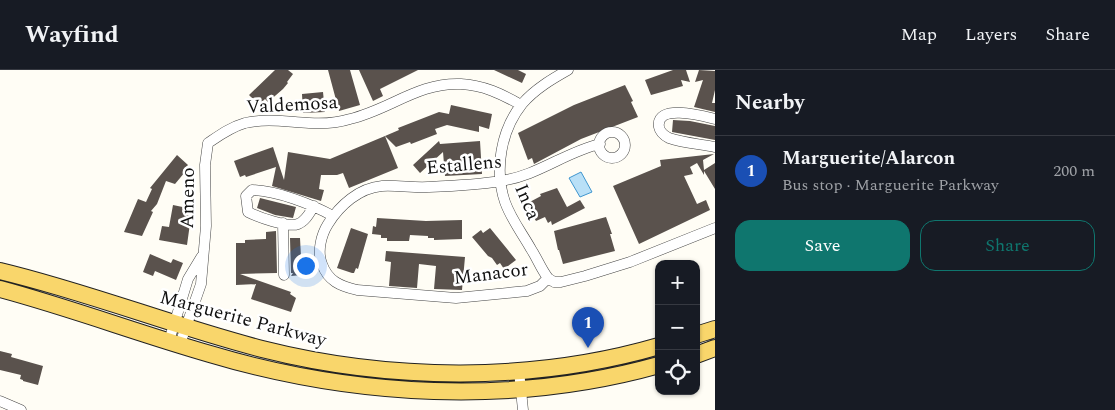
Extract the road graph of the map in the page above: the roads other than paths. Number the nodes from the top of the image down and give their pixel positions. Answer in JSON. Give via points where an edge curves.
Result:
{"nodes":[{"id":1,"x":568,"y":70,"type":"edge"},
{"id":2,"x":521,"y":105,"type":"junction"},
{"id":3,"x":715,"y":118,"type":"edge"},
{"id":4,"x":208,"y":143,"type":"joint"},
{"id":5,"x":600,"y":144,"type":"dead end"},
{"id":6,"x":715,"y":147,"type":"edge"},
{"id":7,"x":500,"y":181,"type":"junction"},
{"id":8,"x":314,"y":206,"type":"junction"},
{"id":9,"x":334,"y":216,"type":"junction"},
{"id":10,"x":283,"y":223,"type":"junction"},
{"id":11,"x":715,"y":228,"type":"edge"},
{"id":12,"x":204,"y":253,"type":"junction"},
{"id":13,"x":0,"y":271,"type":"edge"},
{"id":14,"x":284,"y":275,"type":"dead end"},
{"id":15,"x":548,"y":278,"type":"junction"},
{"id":16,"x":188,"y":280,"type":"junction"},
{"id":17,"x":200,"y":284,"type":"junction"},
{"id":18,"x":0,"y":289,"type":"edge"},
{"id":19,"x":180,"y":325,"type":"junction"},
{"id":20,"x":715,"y":329,"type":"edge"},
{"id":21,"x":700,"y":335,"type":"edge"},
{"id":22,"x":174,"y":342,"type":"junction"},
{"id":23,"x":655,"y":347,"type":"edge"},
{"id":24,"x":715,"y":348,"type":"edge"},
{"id":25,"x":700,"y":353,"type":"edge"},
{"id":26,"x":655,"y":366,"type":"edge"},
{"id":27,"x":519,"y":371,"type":"junction"},
{"id":28,"x":521,"y":389,"type":"junction"},
{"id":29,"x":0,"y":401,"type":"edge"},
{"id":30,"x":21,"y":410,"type":"edge"},
{"id":31,"x":523,"y":410,"type":"edge"}],
"edges":[{"from":1,"to":2,"type":"street","name":"Inca","via":[[547,82]]},
{"from":2,"to":4,"type":"street","name":"Valdemosa","via":[[499,92],[478,86],[442,85],[413,93],[352,119],[334,123],[269,120],[244,124],[224,131]]},
{"from":2,"to":7,"type":"street","name":"Inca","via":[[503,143]]},
{"from":3,"to":6,"type":"street","via":[[671,112],[659,120],[659,128],[669,138]]},
{"from":4,"to":12,"type":"street","name":"Ameno"},
{"from":5,"to":7,"type":"street","name":"Estallens","via":[[585,147],[540,170]]},
{"from":7,"to":9,"type":"street","name":"Estallens","via":[[428,187],[382,186],[355,195]]},
{"from":7,"to":15,"type":"street","name":"Inca","via":[[512,218]]},
{"from":8,"to":9,"type":"street"},
{"from":8,"to":10,"type":"street","via":[[300,223]]},
{"from":8,"to":10,"type":"street","via":[[262,190],[252,190],[246,196],[248,212]]},
{"from":9,"to":15,"type":"street","name":"Manacor","via":[[325,229],[319,258],[330,278],[341,286],[456,298],[527,291],[540,286]]},
{"from":10,"to":14,"type":"street"},
{"from":11,"to":15,"type":"street","name":"Manacor","via":[[585,276],[562,282]]},
{"from":12,"to":16,"type":"street","name":"Ameno"},
{"from":12,"to":17,"type":"street","name":"Ameno"},
{"from":13,"to":19,"type":"main road","name":"Marguerite Parkway"},
{"from":16,"to":17,"type":"street"},
{"from":16,"to":19,"type":"street","name":"Ameno"},
{"from":17,"to":19,"type":"street","name":"Ameno"},
{"from":18,"to":22,"type":"main road","name":"Marguerite Parkway"},
{"from":19,"to":22,"type":"street","name":"Ameno"},
{"from":19,"to":27,"type":"main road","name":"Marguerite Parkway","via":[[262,349],[369,369],[465,373]]},
{"from":20,"to":21,"type":"main road"},
{"from":22,"to":28,"type":"main road","name":"Marguerite Parkway","via":[[277,371],[342,383],[433,391]]},
{"from":23,"to":27,"type":"main road","name":"Marguerite Parkway","via":[[565,367]]},
{"from":24,"to":25,"type":"main road"},
{"from":26,"to":28,"type":"main road","name":"Marguerite Parkway","via":[[603,378]]},
{"from":27,"to":28,"type":"street"},
{"from":28,"to":31,"type":"street"},
{"from":29,"to":30,"type":"street"}]}
